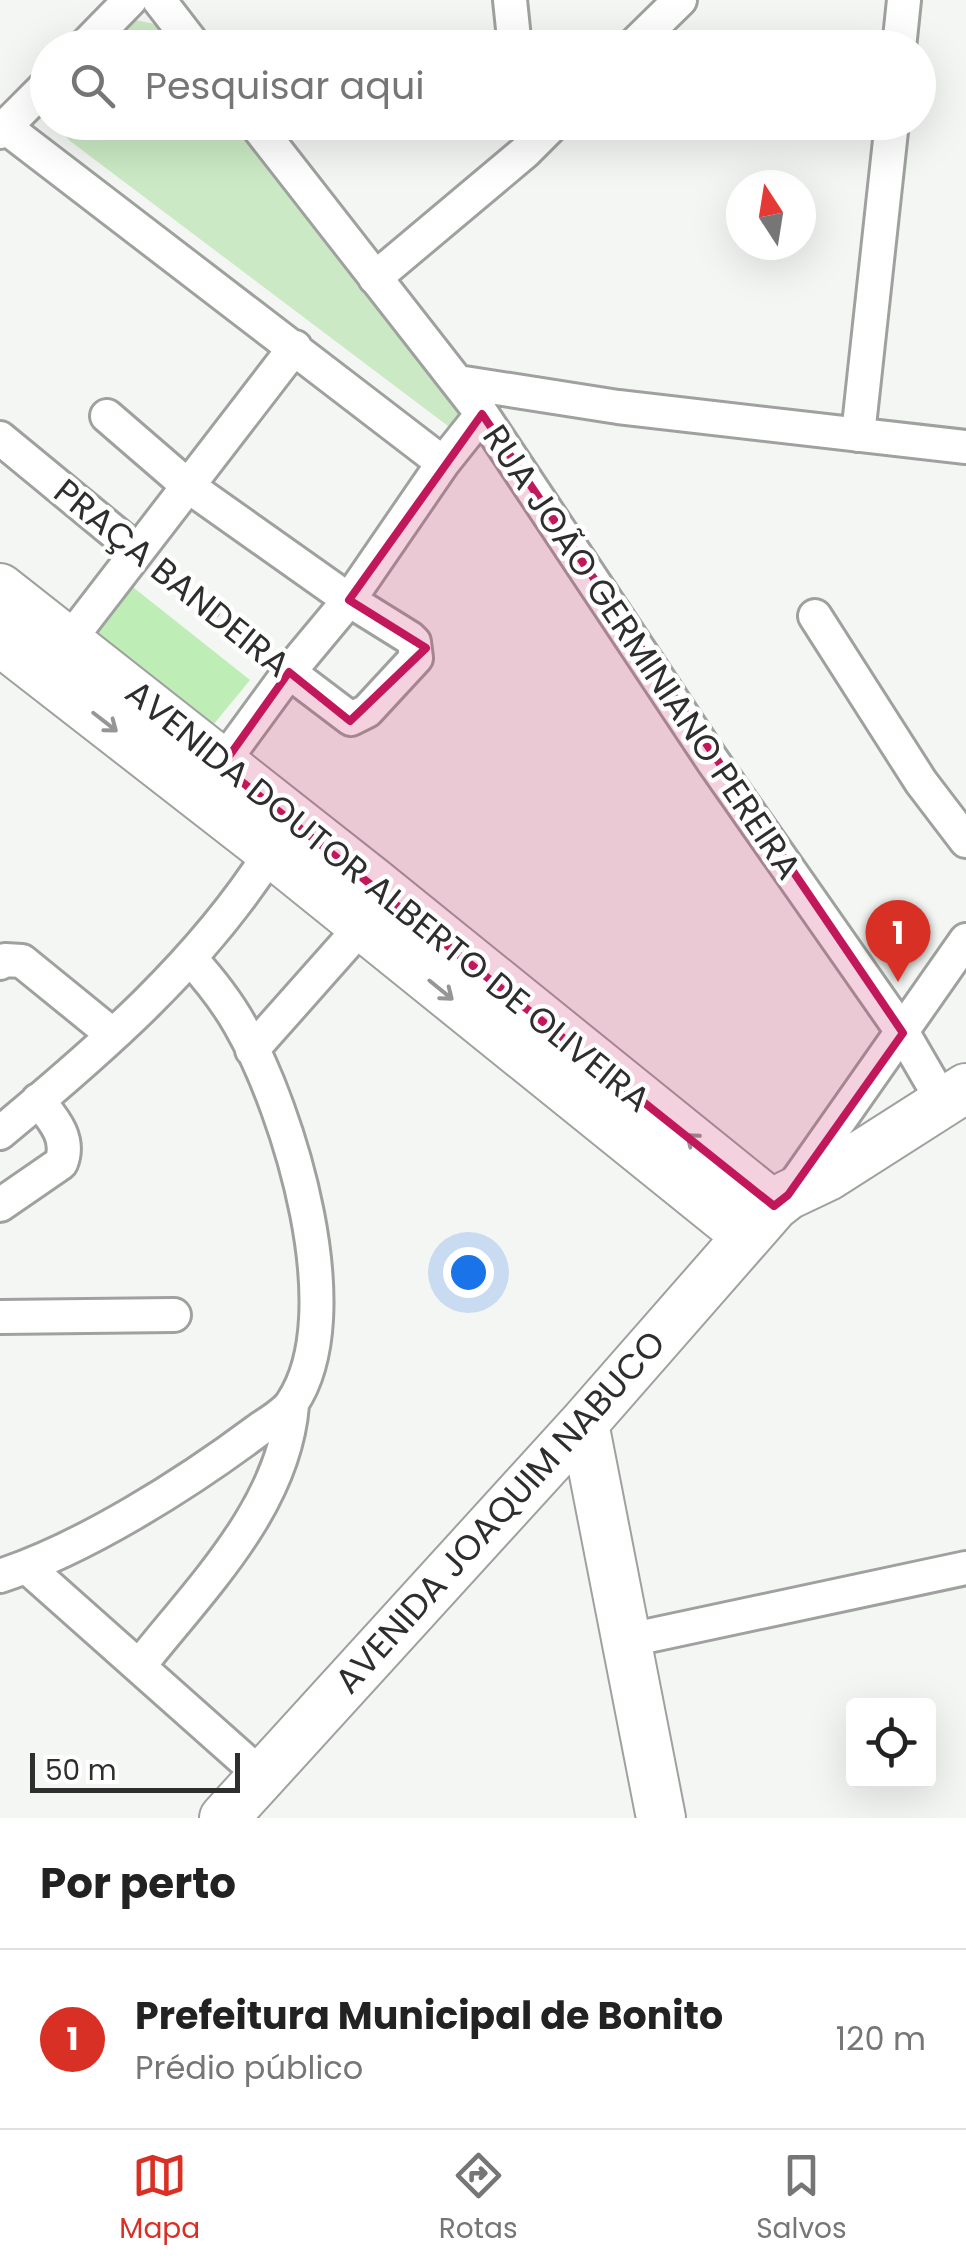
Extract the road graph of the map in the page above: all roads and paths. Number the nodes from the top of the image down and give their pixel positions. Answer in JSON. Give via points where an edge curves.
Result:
{"nodes":[{"id":1,"x":130,"y":0,"type":"edge"},
{"id":2,"x":159,"y":0,"type":"edge"},
{"id":3,"x":510,"y":0,"type":"edge"},
{"id":4,"x":680,"y":0,"type":"edge"},
{"id":5,"x":904,"y":0,"type":"edge"},
{"id":6,"x":101,"y":30,"type":"edge"},
{"id":7,"x":182,"y":30,"type":"edge"},
{"id":8,"x":513,"y":30,"type":"edge"},
{"id":9,"x":649,"y":30,"type":"edge"},
{"id":10,"x":902,"y":30,"type":"edge"},
{"id":11,"x":30,"y":102,"type":"edge"},
{"id":12,"x":2,"y":130,"type":"edge"},
{"id":13,"x":268,"y":140,"type":"edge"},
{"id":14,"x":520,"y":140,"type":"edge"},
{"id":15,"x":890,"y":140,"type":"edge"},
{"id":16,"x":374,"y":278,"type":"junction"},
{"id":17,"x":295,"y":346,"type":"junction"},
{"id":18,"x":458,"y":382,"type":"junction"},
{"id":19,"x":482,"y":414,"type":"junction"},
{"id":20,"x":107,"y":416,"type":"dead end"},
{"id":21,"x":858,"y":435,"type":"junction"},
{"id":22,"x":0,"y":438,"type":"edge"},
{"id":23,"x":966,"y":446,"type":"edge"},
{"id":24,"x":444,"y":463,"type":"junction"},
{"id":25,"x":188,"y":486,"type":"junction"},
{"id":26,"x":136,"y":550,"type":"junction"},
{"id":27,"x":0,"y":588,"type":"edge"},
{"id":28,"x":348,"y":600,"type":"junction"},
{"id":29,"x":815,"y":616,"type":"dead end"},
{"id":30,"x":0,"y":641,"type":"edge"},
{"id":31,"x":56,"y":657,"type":"junction"},
{"id":32,"x":289,"y":672,"type":"junction"},
{"id":33,"x":210,"y":780,"type":"junction"},
{"id":34,"x":966,"y":841,"type":"edge"},
{"id":35,"x":271,"y":852,"type":"junction"},
{"id":36,"x":382,"y":924,"type":"junction"},
{"id":37,"x":966,"y":940,"type":"edge"},
{"id":38,"x":190,"y":958,"type":"junction"},
{"id":39,"x":0,"y":963,"type":"edge"},
{"id":40,"x":902,"y":1033,"type":"junction"},
{"id":41,"x":113,"y":1035,"type":"junction"},
{"id":42,"x":252,"y":1050,"type":"junction"},
{"id":43,"x":954,"y":1095,"type":"edge"},
{"id":44,"x":38,"y":1100,"type":"junction"},
{"id":45,"x":0,"y":1134,"type":"edge"},
{"id":46,"x":0,"y":1204,"type":"edge"},
{"id":47,"x":769,"y":1212,"type":"junction"},
{"id":48,"x":174,"y":1315,"type":"dead end"},
{"id":49,"x":0,"y":1317,"type":"edge"},
{"id":50,"x":292,"y":1405,"type":"junction"},
{"id":51,"x":584,"y":1424,"type":"junction"},
{"id":52,"x":966,"y":1568,"type":"edge"},
{"id":53,"x":13,"y":1572,"type":"edge"},
{"id":54,"x":628,"y":1640,"type":"junction"},
{"id":55,"x":140,"y":1666,"type":"junction"},
{"id":56,"x":261,"y":1775,"type":"junction"},
{"id":57,"x":224,"y":1818,"type":"edge"},
{"id":58,"x":661,"y":1818,"type":"edge"}],
"edges":[{"from":1,"to":6,"type":"street"},
{"from":2,"to":7,"type":"street"},
{"from":3,"to":8,"type":"street"},
{"from":4,"to":9,"type":"street"},
{"from":5,"to":10,"type":"street"},
{"from":11,"to":12,"type":"street"},
{"from":12,"to":17,"type":"street"},
{"from":13,"to":16,"type":"street","name":"RUA JOÃO GERMINIANO PEREIRA"},
{"from":14,"to":16,"type":"street"},
{"from":15,"to":21,"type":"street"},
{"from":16,"to":18,"type":"street","name":"RUA JOÃO GERMINIANO PEREIRA"},
{"from":17,"to":24,"type":"street"},
{"from":17,"to":25,"type":"street"},
{"from":18,"to":19,"type":"street","name":"RUA JOÃO GERMINIANO PEREIRA"},
{"from":18,"to":21,"type":"street"},
{"from":19,"to":24,"type":"street"},
{"from":19,"to":40,"type":"street","name":"RUA JOÃO GERMINIANO PEREIRA"},
{"from":20,"to":25,"type":"street"},
{"from":21,"to":23,"type":"street"},
{"from":22,"to":26,"type":"street","name":"PRAÇA BANDEIRA"},
{"from":24,"to":28,"type":"street"},
{"from":25,"to":26,"type":"street"},
{"from":25,"to":28,"type":"street"},
{"from":26,"to":31,"type":"street"},
{"from":26,"to":32,"type":"path","name":"PRAÇA BANDEIRA"},
{"from":27,"to":31,"type":"street","name":"AVENIDA DOUTOR ALBERTO DE OLIVEIRA"},
{"from":28,"to":32,"type":"street"},
{"from":28,"to":32,"type":"street","name":"PRAÇA BANDEIRA","via":[[410,638],[416,658],[368,712],[351,719]]},
{"from":29,"to":34,"type":"street"},
{"from":30,"to":31,"type":"street","name":"AVENIDA DOUTOR ALBERTO DE OLIVEIRA"},
{"from":31,"to":33,"type":"street","name":"AVENIDA DOUTOR ALBERTO DE OLIVEIRA"},
{"from":32,"to":33,"type":"street"},
{"from":33,"to":35,"type":"street","name":"AVENIDA DOUTOR ALBERTO DE OLIVEIRA"},
{"from":33,"to":36,"type":"street","name":"AVENIDA DOUTOR ALBERTO DE OLIVEIRA"},
{"from":35,"to":36,"type":"street","name":"AVENIDA DOUTOR ALBERTO DE OLIVEIRA"},
{"from":35,"to":38,"type":"street"},
{"from":36,"to":42,"type":"street"},
{"from":36,"to":47,"type":"street","name":"AVENIDA DOUTOR ALBERTO DE OLIVEIRA"},
{"from":37,"to":40,"type":"street"},
{"from":38,"to":41,"type":"street"},
{"from":38,"to":42,"type":"street"},
{"from":39,"to":41,"type":"street","via":[[22,961]]},
{"from":40,"to":43,"type":"street","name":"RUA JOÃO GERMINIANO PEREIRA"},
{"from":40,"to":47,"type":"street"},
{"from":41,"to":44,"type":"street"},
{"from":42,"to":50,"type":"street","via":[[290,1149],[316,1278],[314,1343]]},
{"from":43,"to":47,"type":"street"},
{"from":44,"to":45,"type":"street"},
{"from":44,"to":46,"type":"street","via":[[60,1129],[65,1154]]},
{"from":47,"to":51,"type":"street","name":"AVENIDA JOAQUIM NABUCO"},
{"from":48,"to":49,"type":"street"},
{"from":50,"to":53,"type":"street","via":[[216,1462]]},
{"from":50,"to":55,"type":"street","via":[[268,1491]]},
{"from":51,"to":54,"type":"street"},
{"from":51,"to":56,"type":"street","name":"AVENIDA JOAQUIM NABUCO"},
{"from":52,"to":54,"type":"street"},
{"from":53,"to":55,"type":"street"},
{"from":54,"to":58,"type":"street"},
{"from":55,"to":56,"type":"street"},
{"from":56,"to":57,"type":"street","name":"AVENIDA JOAQUIM NABUCO"}]}
